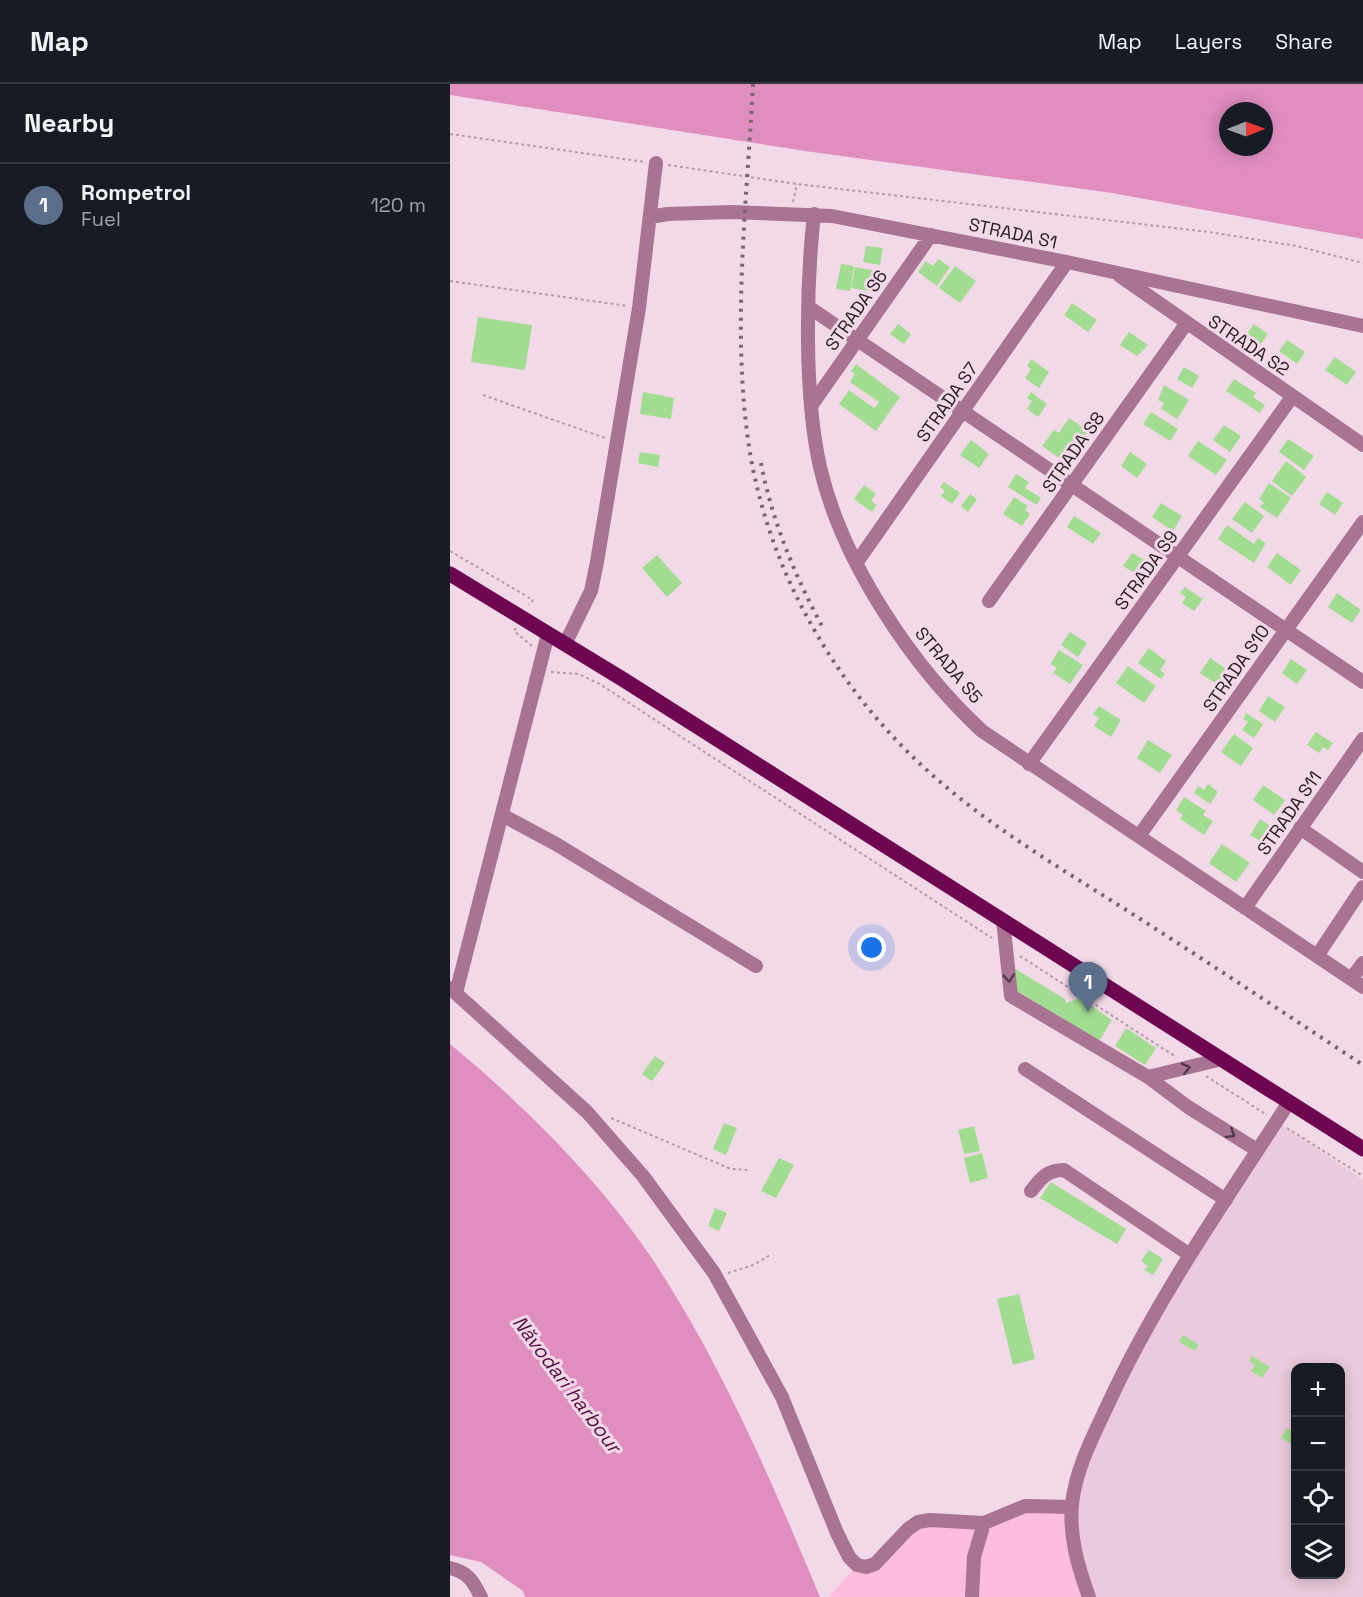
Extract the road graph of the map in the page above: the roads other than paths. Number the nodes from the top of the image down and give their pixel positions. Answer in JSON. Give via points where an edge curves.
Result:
{"nodes":[{"id":1,"x":656,"y":164,"type":"road end"},
{"id":2,"x":814,"y":214,"type":"junction"},
{"id":3,"x":651,"y":217,"type":"junction"},
{"id":4,"x":931,"y":235,"type":"junction"},
{"id":5,"x":1067,"y":262,"type":"junction"},
{"id":6,"x":1116,"y":273,"type":"junction"},
{"id":7,"x":810,"y":308,"type":"junction"},
{"id":8,"x":1186,"y":324,"type":"junction"},
{"id":9,"x":1363,"y":326,"type":"edge"},
{"id":10,"x":857,"y":340,"type":"junction"},
{"id":11,"x":1292,"y":397,"type":"junction"},
{"id":12,"x":811,"y":406,"type":"junction"},
{"id":13,"x":962,"y":412,"type":"junction"},
{"id":14,"x":1363,"y":445,"type":"edge"},
{"id":15,"x":1071,"y":485,"type":"junction"},
{"id":16,"x":1363,"y":522,"type":"edge"},
{"id":17,"x":1178,"y":557,"type":"junction"},
{"id":18,"x":857,"y":562,"type":"junction"},
{"id":19,"x":450,"y":574,"type":"edge"},
{"id":20,"x":989,"y":601,"type":"dead end"},
{"id":21,"x":1286,"y":630,"type":"junction"},
{"id":22,"x":548,"y":634,"type":"junction"},
{"id":23,"x":565,"y":644,"type":"junction"},
{"id":24,"x":1363,"y":682,"type":"edge"},
{"id":25,"x":1363,"y":739,"type":"edge"},
{"id":26,"x":1029,"y":764,"type":"junction"},
{"id":27,"x":502,"y":815,"type":"junction"},
{"id":28,"x":1300,"y":828,"type":"junction"},
{"id":29,"x":1139,"y":836,"type":"junction"},
{"id":30,"x":1363,"y":872,"type":"edge"},
{"id":31,"x":1363,"y":887,"type":"edge"},
{"id":32,"x":1245,"y":908,"type":"junction"},
{"id":33,"x":1004,"y":920,"type":"junction"},
{"id":34,"x":1317,"y":956,"type":"junction"},
{"id":35,"x":1363,"y":963,"type":"edge"},
{"id":36,"x":756,"y":966,"type":"dead end"},
{"id":37,"x":1357,"y":983,"type":"edge"},
{"id":38,"x":453,"y":990,"type":"edge"},
{"id":39,"x":1222,"y":1059,"type":"junction"},
{"id":40,"x":1025,"y":1069,"type":"dead end"},
{"id":41,"x":1148,"y":1077,"type":"junction"},
{"id":42,"x":1289,"y":1102,"type":"junction"},
{"id":43,"x":1363,"y":1149,"type":"edge"},
{"id":44,"x":1257,"y":1150,"type":"junction"},
{"id":45,"x":1031,"y":1191,"type":"dead end"},
{"id":46,"x":1226,"y":1200,"type":"junction"},
{"id":47,"x":1190,"y":1255,"type":"junction"},
{"id":48,"x":1072,"y":1507,"type":"junction"},
{"id":49,"x":984,"y":1523,"type":"junction"},
{"id":50,"x":450,"y":1568,"type":"edge"},
{"id":51,"x":481,"y":1597,"type":"edge"},
{"id":52,"x":972,"y":1597,"type":"edge"},
{"id":53,"x":1089,"y":1597,"type":"edge"}],
"edges":[{"from":1,"to":3,"type":"street"},
{"from":2,"to":3,"type":"street","name":"STRADA S1","via":[[701,212]]},
{"from":2,"to":4,"type":"street","name":"STRADA S1"},
{"from":2,"to":7,"type":"street","name":"STRADA S5"},
{"from":3,"to":23,"type":"street","via":[[591,591]]},
{"from":4,"to":5,"type":"street","name":"STRADA S1"},
{"from":4,"to":10,"type":"street","name":"STRADA S6"},
{"from":5,"to":6,"type":"street","name":"STRADA S1"},
{"from":5,"to":13,"type":"street","name":"STRADA S7"},
{"from":6,"to":8,"type":"street","name":"STRADA S2"},
{"from":6,"to":9,"type":"street","name":"STRADA S1"},
{"from":7,"to":10,"type":"street"},
{"from":7,"to":12,"type":"street","name":"STRADA S5"},
{"from":8,"to":11,"type":"street","name":"STRADA S2"},
{"from":8,"to":15,"type":"street","name":"STRADA S8"},
{"from":10,"to":12,"type":"street","name":"STRADA S6"},
{"from":10,"to":13,"type":"street"},
{"from":11,"to":14,"type":"street","name":"STRADA S2"},
{"from":11,"to":17,"type":"street","name":"STRADA S9"},
{"from":12,"to":18,"type":"street","name":"STRADA S5","via":[[821,470]]},
{"from":13,"to":15,"type":"street"},
{"from":13,"to":18,"type":"street","name":"STRADA S7"},
{"from":15,"to":17,"type":"street"},
{"from":15,"to":20,"type":"street","name":"STRADA S8"},
{"from":16,"to":21,"type":"street","name":"STRADA S10"},
{"from":17,"to":21,"type":"street"},
{"from":17,"to":26,"type":"street","name":"STRADA S9"},
{"from":18,"to":26,"type":"street","name":"STRADA S5","via":[[921,666],[952,703],[982,731]]},
{"from":19,"to":22,"type":"main road"},
{"from":21,"to":24,"type":"street"},
{"from":21,"to":29,"type":"street","name":"STRADA S10"},
{"from":22,"to":23,"type":"main road"},
{"from":22,"to":27,"type":"street"},
{"from":23,"to":33,"type":"main road"},
{"from":25,"to":28,"type":"street","name":"STRADA S11"},
{"from":26,"to":29,"type":"street","name":"STRADA S5"},
{"from":27,"to":36,"type":"street","via":[[556,843]]},
{"from":27,"to":38,"type":"street"},
{"from":28,"to":30,"type":"street"},
{"from":28,"to":32,"type":"street","name":"STRADA S11"},
{"from":29,"to":32,"type":"street","name":"STRADA S5"},
{"from":31,"to":34,"type":"street"},
{"from":32,"to":34,"type":"street","name":"STRADA S5"},
{"from":33,"to":39,"type":"main road"},
{"from":33,"to":41,"type":"street","one_way":true,"via":[[1011,996]]},
{"from":34,"to":37,"type":"street","name":"STRADA S5"},
{"from":35,"to":37,"type":"street"},
{"from":38,"to":49,"type":"street","via":[[587,1112],[643,1176],[714,1273],[782,1397],[849,1557],[857,1565],[875,1564],[918,1522]]},
{"from":41,"to":39,"type":"street","one_way":true},
{"from":39,"to":42,"type":"main road"},
{"from":40,"to":46,"type":"street"},
{"from":41,"to":44,"type":"street","one_way":true},
{"from":42,"to":43,"type":"main road"},
{"from":42,"to":44,"type":"street"},
{"from":44,"to":46,"type":"street"},
{"from":45,"to":47,"type":"street","via":[[1052,1170],[1064,1170]]},
{"from":46,"to":47,"type":"street"},
{"from":47,"to":48,"type":"street","via":[[1134,1349],[1080,1467]]},
{"from":48,"to":49,"type":"street","via":[[1024,1506]]},
{"from":48,"to":53,"type":"street","via":[[1072,1536]]},
{"from":49,"to":52,"type":"street","via":[[974,1557]]},
{"from":50,"to":51,"type":"street","via":[[463,1571]]}]}
